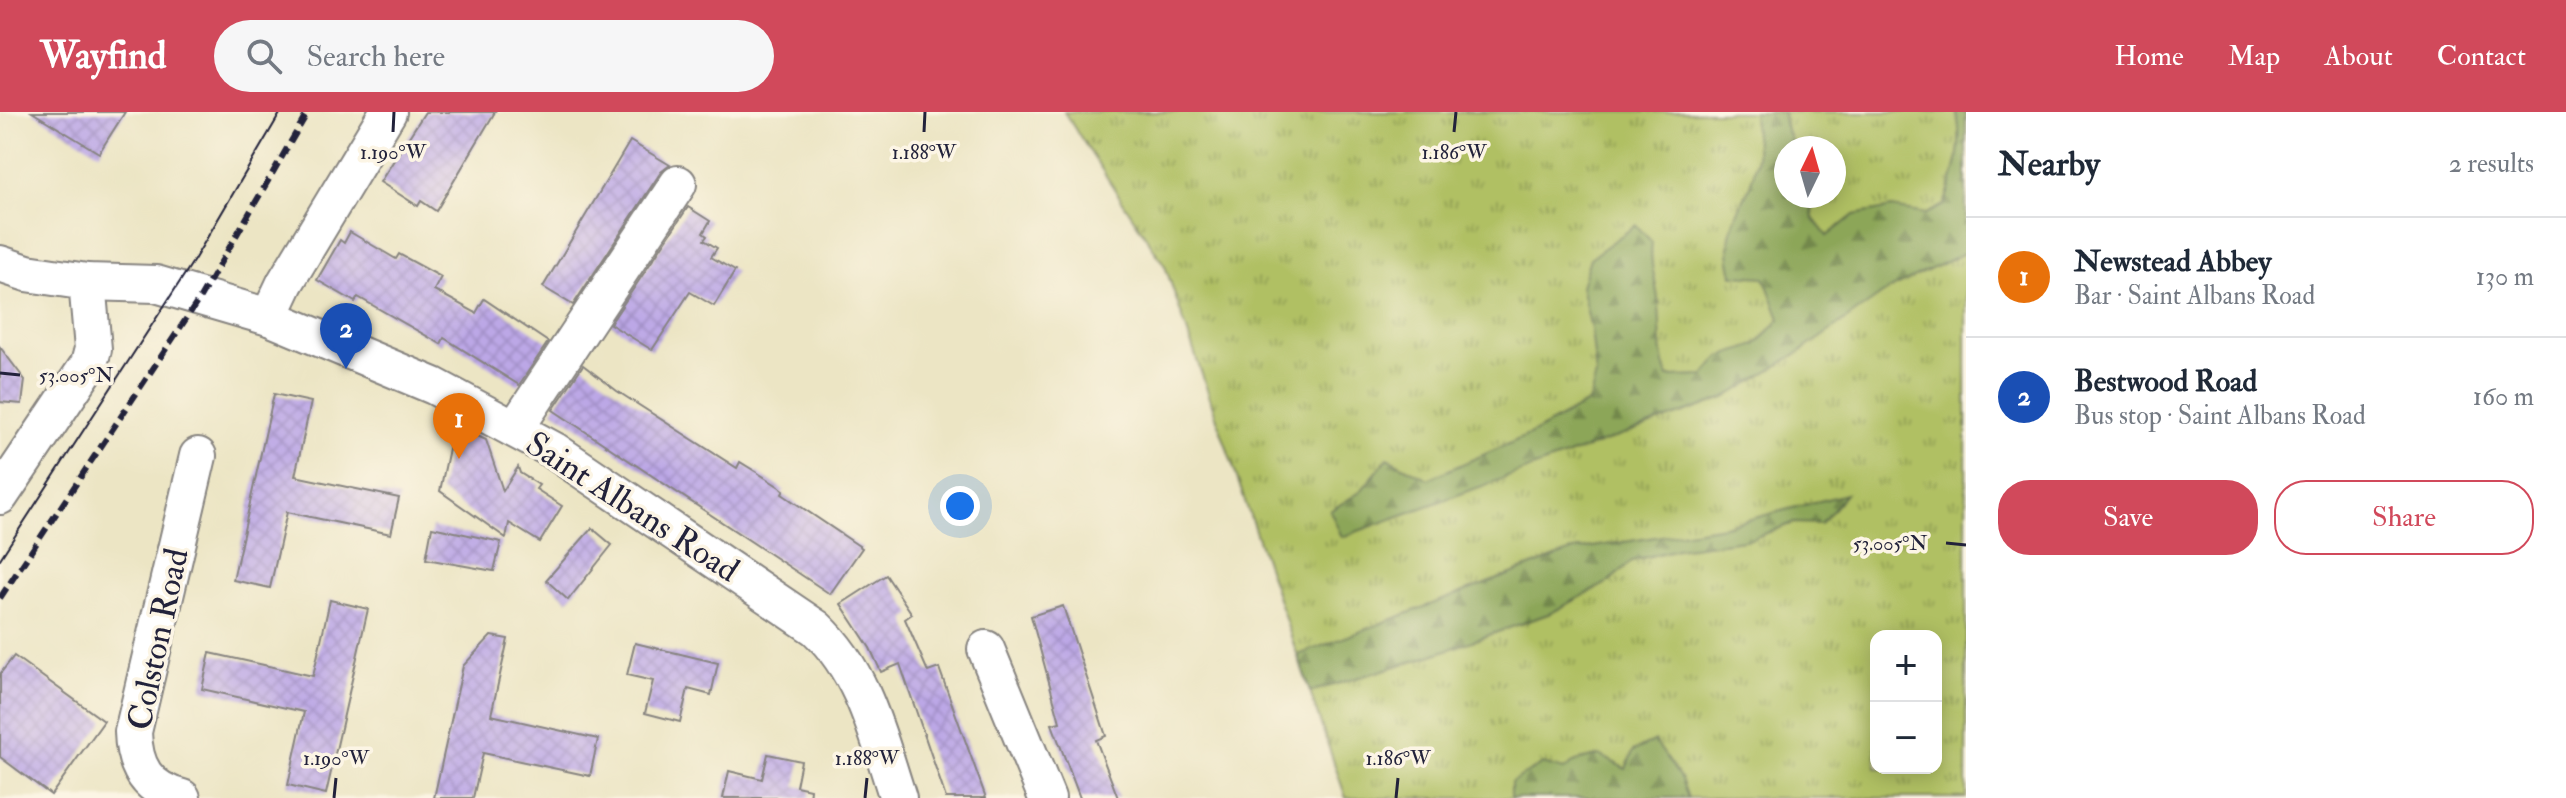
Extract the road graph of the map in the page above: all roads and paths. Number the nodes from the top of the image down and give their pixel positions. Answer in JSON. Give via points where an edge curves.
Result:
{"nodes":[{"id":1,"x":388,"y":112,"type":"edge"},
{"id":2,"x":678,"y":184,"type":"dead end"},
{"id":3,"x":0,"y":264,"type":"edge"},
{"id":4,"x":87,"y":282,"type":"junction"},
{"id":5,"x":269,"y":317,"type":"junction"},
{"id":6,"x":515,"y":429,"type":"junction"},
{"id":7,"x":198,"y":456,"type":"dead end"},
{"id":8,"x":0,"y":496,"type":"edge"},
{"id":9,"x":986,"y":649,"type":"dead end"},
{"id":10,"x":182,"y":798,"type":"edge"},
{"id":11,"x":898,"y":798,"type":"edge"},
{"id":12,"x":1047,"y":798,"type":"edge"}],
"edges":[{"from":1,"to":5,"type":"street"},
{"from":2,"to":6,"type":"street"},
{"from":3,"to":4,"type":"street","name":"Saint Albans Road"},
{"from":4,"to":5,"type":"street","name":"Saint Albans Road","via":[[156,284]]},
{"from":4,"to":8,"type":"street","via":[[93,349],[89,364]]},
{"from":5,"to":6,"type":"street","name":"Saint Albans Road","via":[[434,386]]},
{"from":6,"to":11,"type":"street","name":"Saint Albans Road","via":[[675,530],[837,647],[866,702]]},
{"from":7,"to":10,"type":"street","name":"Colston Road","via":[[133,732],[134,759],[146,777]]},
{"from":9,"to":12,"type":"street"}]}
